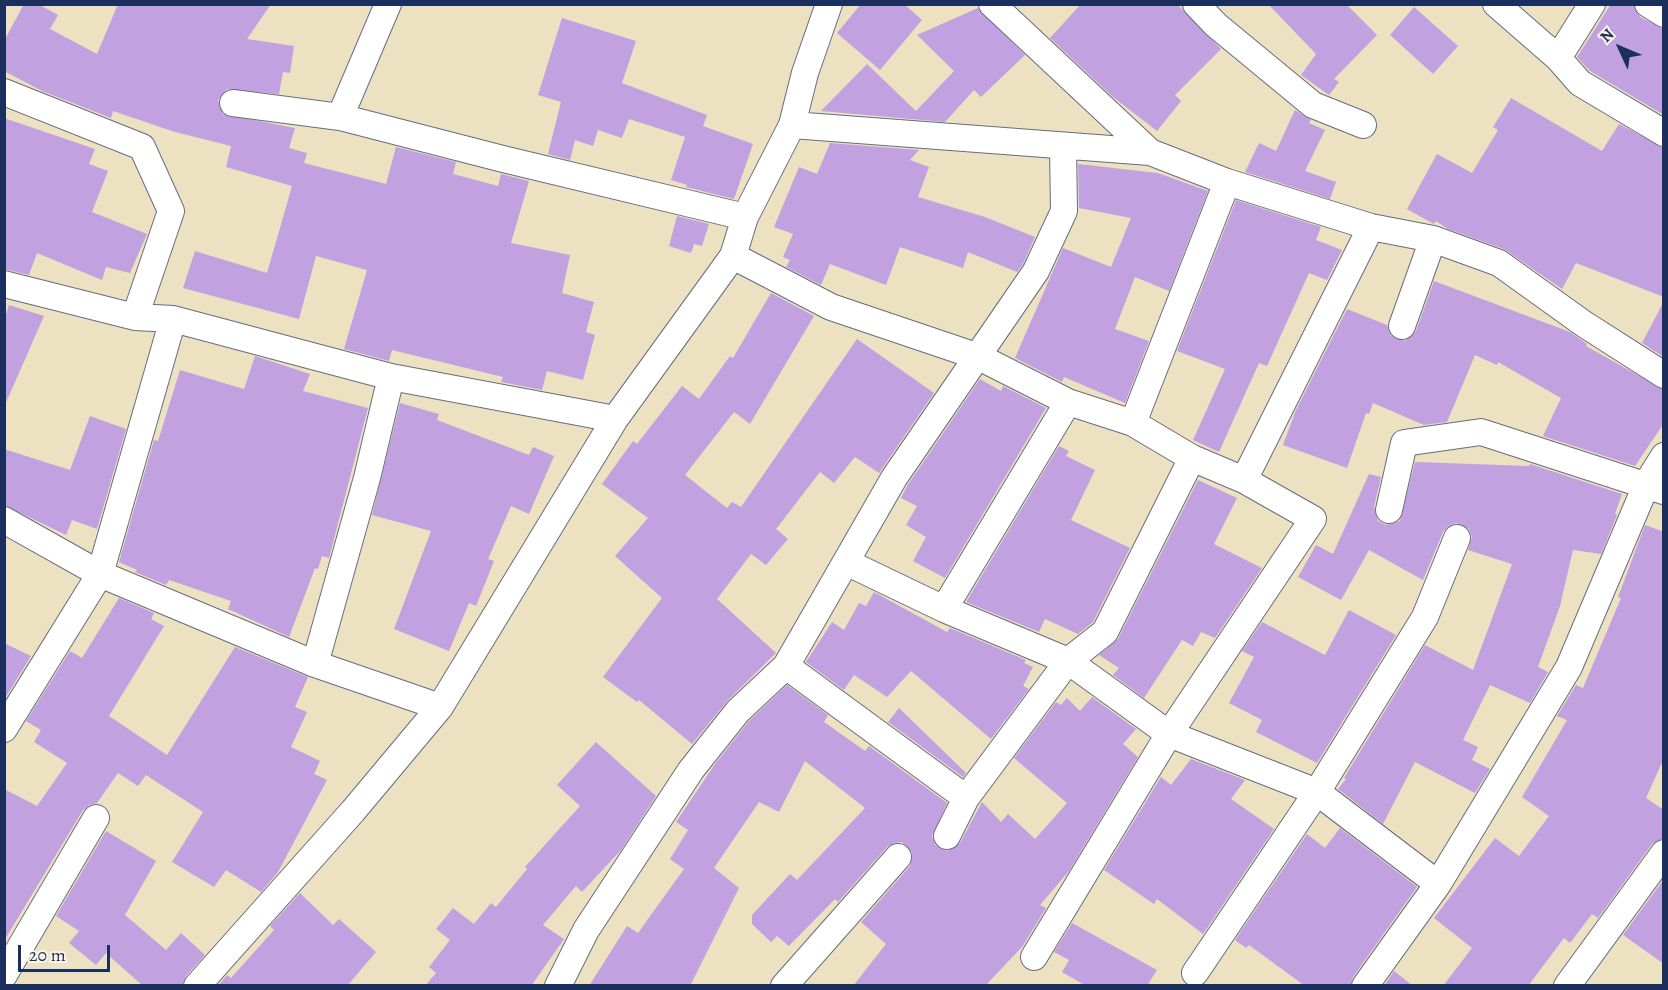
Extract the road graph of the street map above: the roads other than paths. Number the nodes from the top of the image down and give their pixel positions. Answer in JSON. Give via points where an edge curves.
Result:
{"nodes":[{"id":1,"x":388,"y":4,"type":"edge"},
{"id":2,"x":829,"y":4,"type":"edge"},
{"id":3,"x":992,"y":4,"type":"edge"},
{"id":4,"x":1196,"y":4,"type":"edge"},
{"id":5,"x":1496,"y":4,"type":"edge"},
{"id":6,"x":1592,"y":4,"type":"edge"},
{"id":7,"x":1648,"y":4,"type":"edge"},
{"id":8,"x":1664,"y":14,"type":"edge"},
{"id":9,"x":1558,"y":58,"type":"junction"},
{"id":10,"x":4,"y":92,"type":"edge"},
{"id":11,"x":233,"y":102,"type":"dead end"},
{"id":12,"x":340,"y":117,"type":"junction"},
{"id":13,"x":792,"y":125,"type":"junction"},
{"id":14,"x":1364,"y":125,"type":"dead end"},
{"id":15,"x":1664,"y":133,"type":"edge"},
{"id":16,"x":1063,"y":146,"type":"junction"},
{"id":17,"x":1150,"y":152,"type":"junction"},
{"id":18,"x":1227,"y":182,"type":"junction"},
{"id":19,"x":745,"y":217,"type":"junction"},
{"id":20,"x":1371,"y":227,"type":"junction"},
{"id":21,"x":1432,"y":239,"type":"junction"},
{"id":22,"x":733,"y":256,"type":"junction"},
{"id":23,"x":4,"y":284,"type":"edge"},
{"id":24,"x":135,"y":316,"type":"junction"},
{"id":25,"x":173,"y":319,"type":"junction"},
{"id":26,"x":1402,"y":326,"type":"dead end"},
{"id":27,"x":979,"y":357,"type":"junction"},
{"id":28,"x":1664,"y":375,"type":"edge"},
{"id":29,"x":391,"y":377,"type":"junction"},
{"id":30,"x":1068,"y":402,"type":"junction"},
{"id":31,"x":615,"y":419,"type":"junction"},
{"id":32,"x":1134,"y":423,"type":"junction"},
{"id":33,"x":1664,"y":456,"type":"edge"},
{"id":34,"x":1192,"y":458,"type":"junction"},
{"id":35,"x":1244,"y":480,"type":"junction"},
{"id":36,"x":1655,"y":487,"type":"edge"},
{"id":37,"x":1389,"y":510,"type":"dead end"},
{"id":38,"x":6,"y":526,"type":"edge"},
{"id":39,"x":1457,"y":538,"type":"dead end"},
{"id":40,"x":846,"y":562,"type":"junction"},
{"id":41,"x":100,"y":574,"type":"junction"},
{"id":42,"x":944,"y":609,"type":"junction"},
{"id":43,"x":1068,"y":661,"type":"junction"},
{"id":44,"x":315,"y":664,"type":"junction"},
{"id":45,"x":786,"y":666,"type":"junction"},
{"id":46,"x":440,"y":707,"type":"junction"},
{"id":47,"x":4,"y":729,"type":"edge"},
{"id":48,"x":1169,"y":734,"type":"junction"},
{"id":49,"x":1317,"y":792,"type":"junction"},
{"id":50,"x":966,"y":798,"type":"junction"},
{"id":51,"x":96,"y":819,"type":"dead end"},
{"id":52,"x":947,"y":836,"type":"dead end"},
{"id":53,"x":1664,"y":853,"type":"edge"},
{"id":54,"x":898,"y":857,"type":"dead end"},
{"id":55,"x":1438,"y":884,"type":"junction"},
{"id":56,"x":1034,"y":957,"type":"dead end"},
{"id":57,"x":1195,"y":973,"type":"dead end"},
{"id":58,"x":4,"y":975,"type":"edge"},
{"id":59,"x":197,"y":986,"type":"edge"},
{"id":60,"x":558,"y":986,"type":"edge"},
{"id":61,"x":784,"y":986,"type":"edge"},
{"id":62,"x":1365,"y":986,"type":"edge"},
{"id":63,"x":1567,"y":986,"type":"edge"}],
"edges":[{"from":1,"to":12,"type":"street"},
{"from":2,"to":13,"type":"street"},
{"from":3,"to":17,"type":"street"},
{"from":4,"to":14,"type":"street","via":[[1313,105]]},
{"from":5,"to":9,"type":"street"},
{"from":6,"to":9,"type":"street"},
{"from":7,"to":8,"type":"street"},
{"from":9,"to":15,"type":"street","via":[[1580,83]]},
{"from":10,"to":24,"type":"street","via":[[142,147],[171,211]]},
{"from":11,"to":12,"type":"street"},
{"from":12,"to":19,"type":"street"},
{"from":13,"to":16,"type":"street"},
{"from":13,"to":19,"type":"street"},
{"from":16,"to":17,"type":"street"},
{"from":16,"to":27,"type":"street","via":[[1064,211],[1036,271]]},
{"from":17,"to":18,"type":"street"},
{"from":18,"to":20,"type":"street"},
{"from":18,"to":32,"type":"street"},
{"from":19,"to":22,"type":"street"},
{"from":20,"to":21,"type":"street"},
{"from":20,"to":35,"type":"street"},
{"from":21,"to":26,"type":"street"},
{"from":21,"to":28,"type":"street","via":[[1499,263]]},
{"from":22,"to":27,"type":"street","via":[[831,307]]},
{"from":22,"to":31,"type":"street"},
{"from":23,"to":24,"type":"street"},
{"from":24,"to":25,"type":"street"},
{"from":25,"to":29,"type":"street"},
{"from":25,"to":41,"type":"street"},
{"from":27,"to":30,"type":"street"},
{"from":27,"to":40,"type":"street","via":[[894,478]]},
{"from":29,"to":31,"type":"street"},
{"from":29,"to":44,"type":"street"},
{"from":30,"to":32,"type":"street"},
{"from":30,"to":42,"type":"street"},
{"from":31,"to":46,"type":"street"},
{"from":32,"to":34,"type":"street"},
{"from":33,"to":36,"type":"street"},
{"from":34,"to":35,"type":"street"},
{"from":34,"to":43,"type":"street","via":[[1105,632]]},
{"from":35,"to":48,"type":"street","via":[[1313,519]]},
{"from":36,"to":37,"type":"street","via":[[1481,432],[1404,443]]},
{"from":36,"to":55,"type":"street","via":[[1569,667]]},
{"from":38,"to":41,"type":"street"},
{"from":39,"to":49,"type":"street","via":[[1425,617]]},
{"from":40,"to":42,"type":"street"},
{"from":40,"to":45,"type":"street"},
{"from":41,"to":44,"type":"street"},
{"from":41,"to":47,"type":"street"},
{"from":42,"to":43,"type":"street"},
{"from":43,"to":48,"type":"street"},
{"from":43,"to":50,"type":"street"},
{"from":44,"to":46,"type":"street"},
{"from":45,"to":50,"type":"street"},
{"from":45,"to":60,"type":"street","via":[[738,711],[692,770],[586,930]]},
{"from":46,"to":59,"type":"street"},
{"from":48,"to":49,"type":"street"},
{"from":48,"to":56,"type":"street"},
{"from":49,"to":55,"type":"street"},
{"from":49,"to":57,"type":"street"},
{"from":50,"to":52,"type":"street"},
{"from":51,"to":58,"type":"street"},
{"from":53,"to":63,"type":"street"},
{"from":54,"to":61,"type":"street"},
{"from":55,"to":62,"type":"street"}]}
